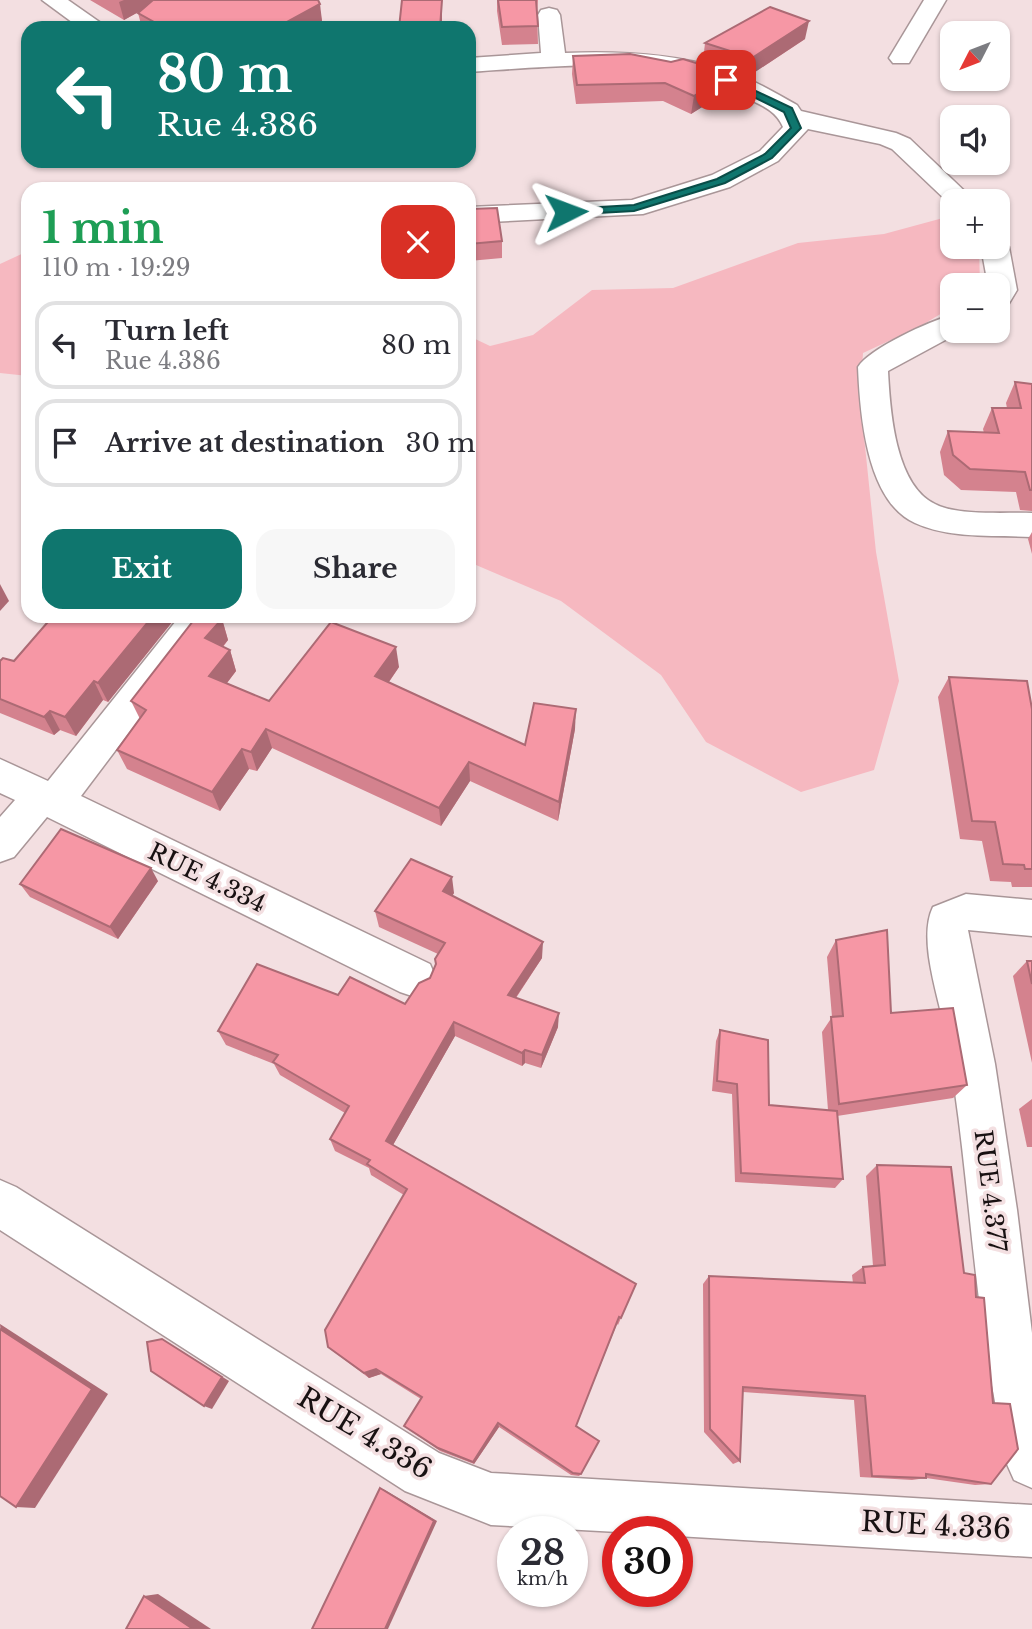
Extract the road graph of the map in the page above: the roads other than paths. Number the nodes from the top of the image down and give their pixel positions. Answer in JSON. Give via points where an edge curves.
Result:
{"nodes":[{"id":1,"x":53,"y":0,"type":"edge"},
{"id":2,"x":934,"y":0,"type":"edge"},
{"id":3,"x":548,"y":15,"type":"dead end"},
{"id":4,"x":85,"y":21,"type":"edge"},
{"id":5,"x":901,"y":58,"type":"dead end"},
{"id":6,"x":554,"y":60,"type":"junction"},
{"id":7,"x":476,"y":65,"type":"edge"},
{"id":8,"x":791,"y":116,"type":"junction"},
{"id":9,"x":949,"y":189,"type":"edge"},
{"id":10,"x":476,"y":215,"type":"edge"},
{"id":11,"x":940,"y":330,"type":"edge"},
{"id":12,"x":1032,"y":525,"type":"edge"},
{"id":13,"x":194,"y":623,"type":"edge"},
{"id":14,"x":0,"y":775,"type":"edge"},
{"id":15,"x":47,"y":800,"type":"junction"},
{"id":16,"x":0,"y":845,"type":"edge"},
{"id":17,"x":1032,"y":918,"type":"edge"},
{"id":18,"x":415,"y":978,"type":"dead end"},
{"id":19,"x":0,"y":1203,"type":"edge"},
{"id":20,"x":1032,"y":1462,"type":"edge"},
{"id":21,"x":1032,"y":1531,"type":"edge"}],
"edges":[{"from":1,"to":4,"type":"street"},
{"from":2,"to":5,"type":"street"},
{"from":3,"to":6,"type":"street"},
{"from":6,"to":7,"type":"street"},
{"from":6,"to":8,"type":"street","via":[[607,59],[701,70],[751,90]]},
{"from":8,"to":9,"type":"street","via":[[901,144]]},
{"from":8,"to":10,"type":"street","via":[[796,128],[769,156],[721,181],[674,197],[601,211]]},
{"from":11,"to":12,"type":"street","via":[[873,368],[886,465],[899,492],[924,513]]},
{"from":13,"to":15,"type":"street"},
{"from":14,"to":15,"type":"street","name":"RUE 4.334"},
{"from":15,"to":16,"type":"street"},
{"from":15,"to":18,"type":"street","name":"RUE 4.334"},
{"from":17,"to":20,"type":"street","name":"RUE 4.377","via":[[967,912],[947,920],[973,1064],[1008,1336]]},
{"from":19,"to":21,"type":"street","name":"RUE 4.336","via":[[423,1473],[491,1499]]}]}
